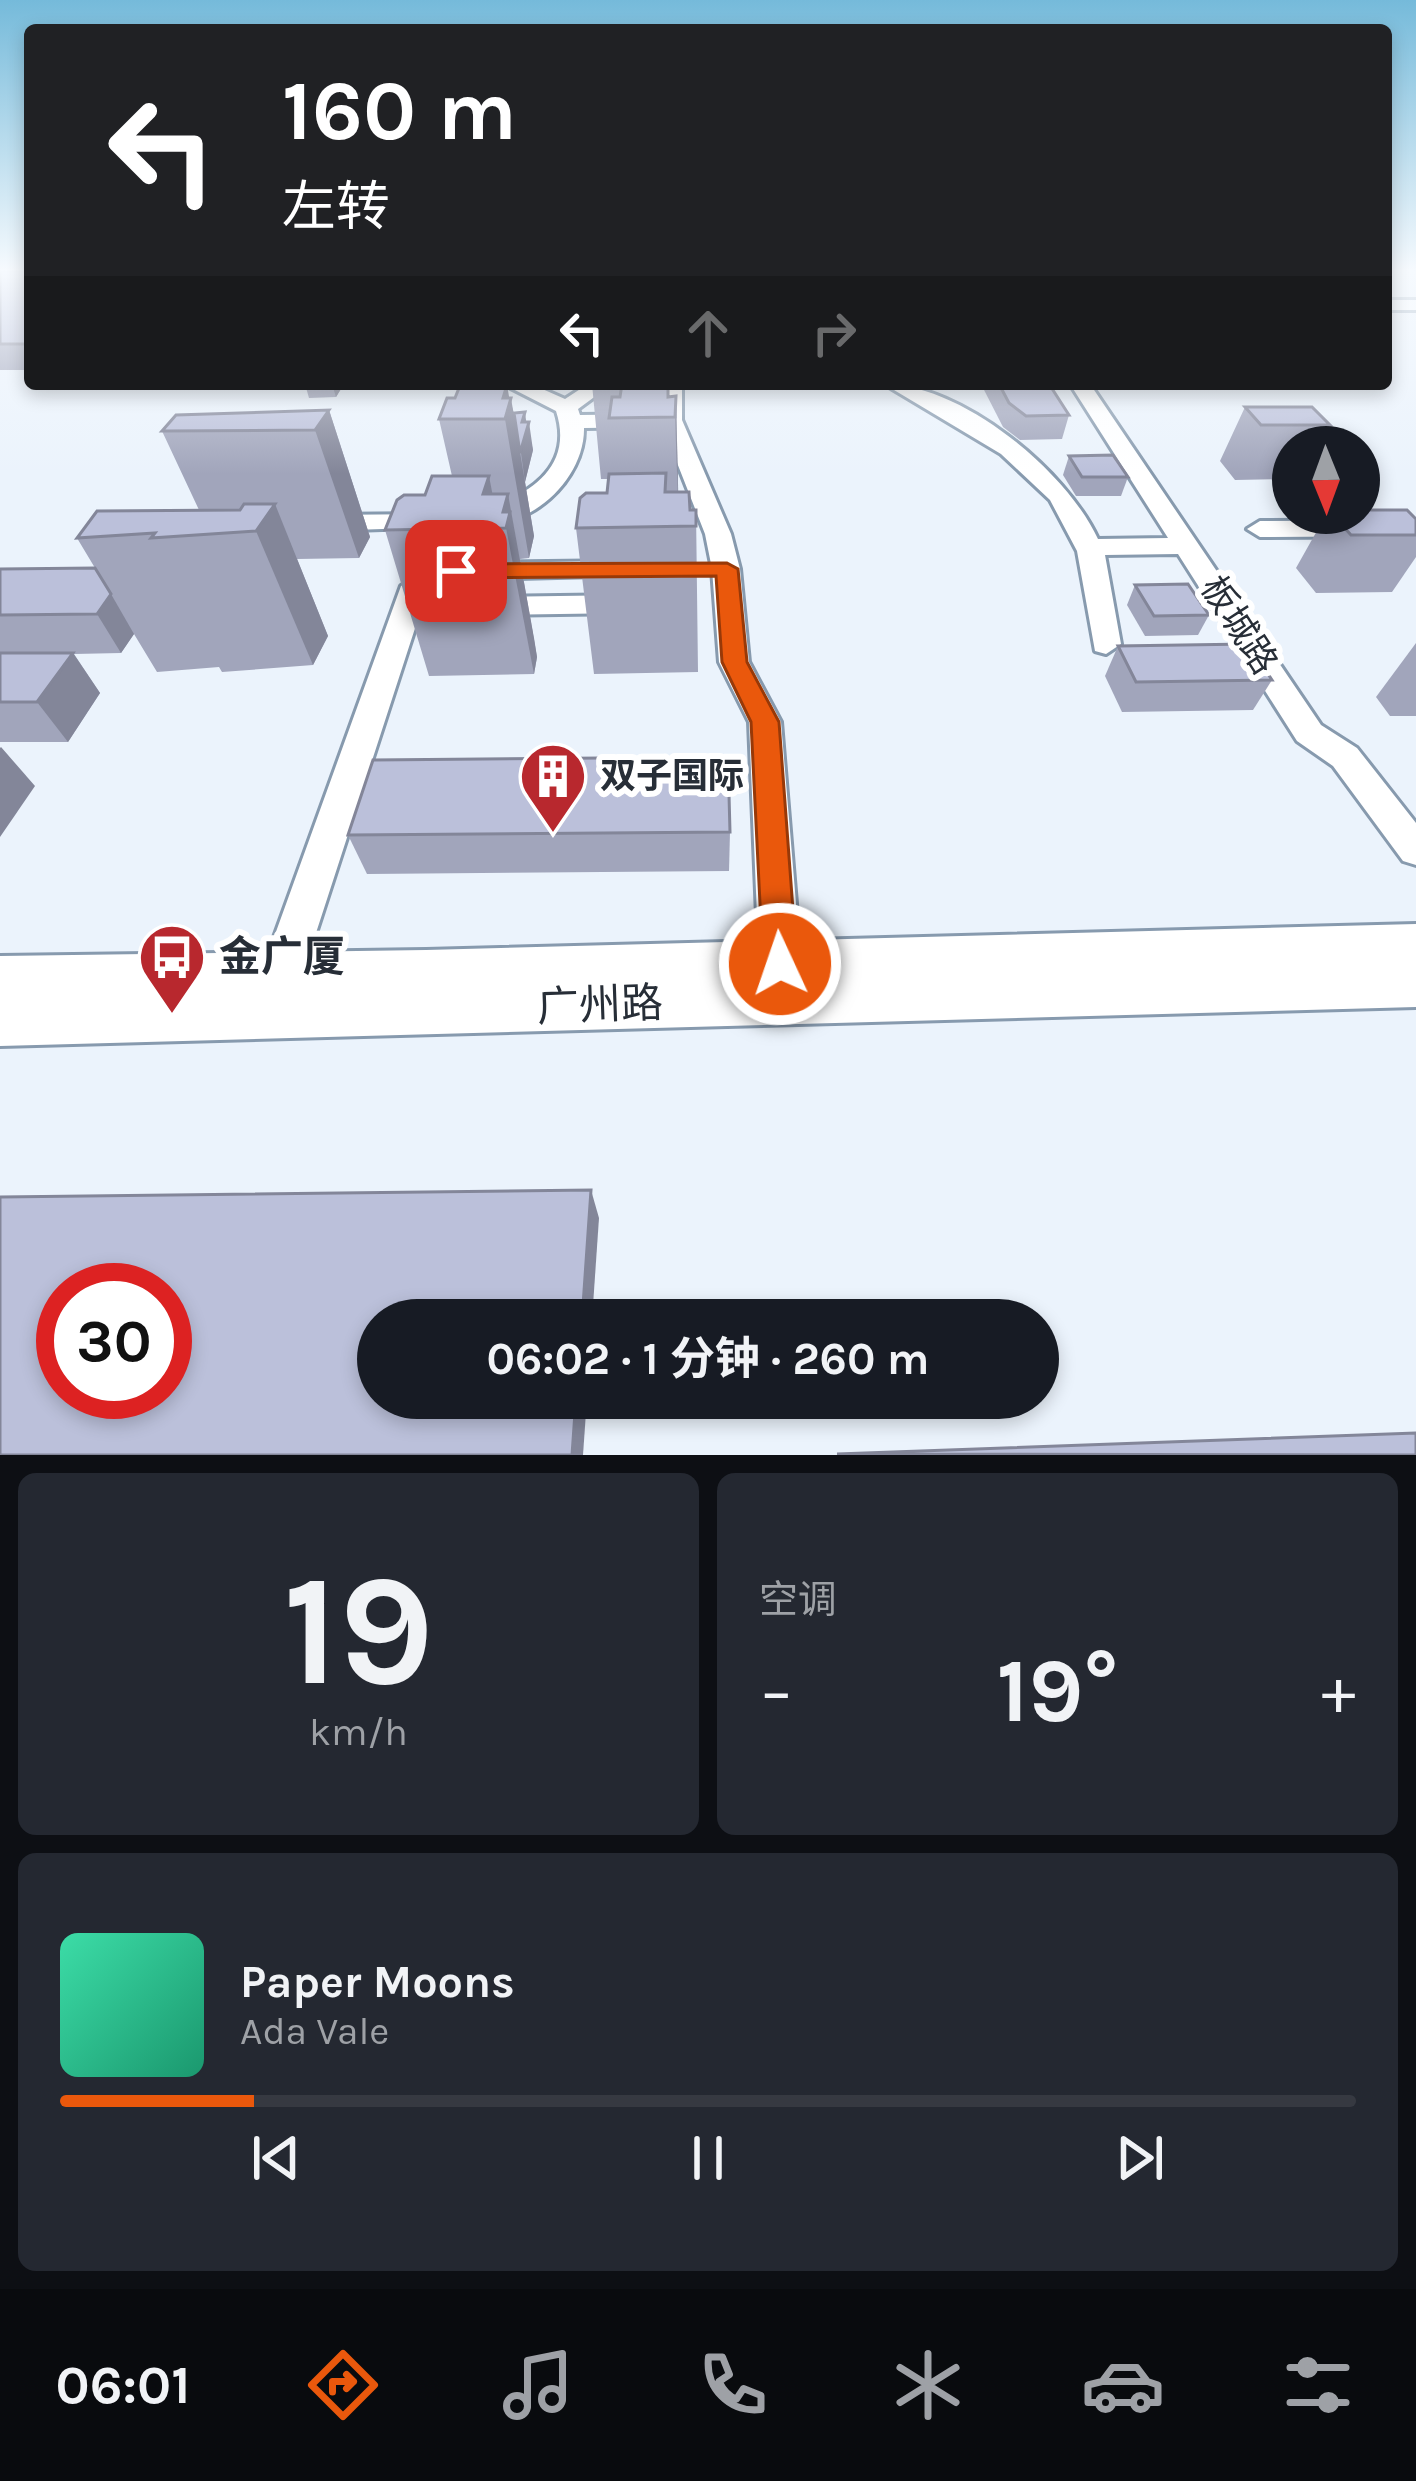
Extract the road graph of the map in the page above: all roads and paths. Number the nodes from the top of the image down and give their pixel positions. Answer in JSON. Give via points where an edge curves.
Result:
{"nodes":[{"id":1,"x":524,"y":390,"type":"edge"},
{"id":2,"x":596,"y":390,"type":"edge"},
{"id":3,"x":672,"y":390,"type":"edge"},
{"id":4,"x":908,"y":390,"type":"edge"},
{"id":5,"x":1084,"y":390,"type":"edge"},
{"id":6,"x":570,"y":414,"type":"junction"},
{"id":7,"x":671,"y":420,"type":"junction"},
{"id":8,"x":436,"y":522,"type":"junction"},
{"id":9,"x":307,"y":523,"type":"dead end"},
{"id":10,"x":1416,"y":528,"type":"edge"},
{"id":11,"x":1260,"y":529,"type":"dead end"},
{"id":12,"x":1188,"y":546,"type":"junction"},
{"id":13,"x":1090,"y":547,"type":"junction"},
{"id":14,"x":690,"y":568,"type":"edge"},
{"id":15,"x":648,"y":569,"type":"edge"},
{"id":16,"x":727,"y":569,"type":"junction"},
{"id":17,"x":419,"y":572,"type":"junction"},
{"id":18,"x":665,"y":603,"type":"dead end"},
{"id":19,"x":407,"y":607,"type":"junction"},
{"id":20,"x":1106,"y":644,"type":"dead end"},
{"id":21,"x":1416,"y":850,"type":"edge"},
{"id":22,"x":1416,"y":947,"type":"edge"},
{"id":23,"x":780,"y":964,"type":"junction"},
{"id":24,"x":280,"y":976,"type":"junction"},
{"id":25,"x":0,"y":980,"type":"edge"},
{"id":26,"x":1416,"y":982,"type":"edge"},
{"id":27,"x":0,"y":1020,"type":"edge"}],
"edges":[{"from":1,"to":6,"type":"street"},
{"from":2,"to":6,"type":"street"},
{"from":3,"to":7,"type":"street"},
{"from":4,"to":13,"type":"street","via":[[1037,473]]},
{"from":5,"to":12,"type":"street","name":"板城路"},
{"from":6,"to":7,"type":"street"},
{"from":6,"to":8,"type":"street","via":[[568,464],[551,489],[495,514]]},
{"from":7,"to":16,"type":"street"},
{"from":8,"to":9,"type":"street"},
{"from":8,"to":17,"type":"street"},
{"from":10,"to":11,"type":"street"},
{"from":12,"to":13,"type":"street"},
{"from":12,"to":21,"type":"street","name":"板城路","via":[[1309,733],[1345,757]]},
{"from":13,"to":20,"type":"street"},
{"from":14,"to":16,"type":"street"},
{"from":15,"to":17,"type":"street"},
{"from":16,"to":23,"type":"street","via":[[734,662],[765,722]]},
{"from":17,"to":19,"type":"street"},
{"from":18,"to":19,"type":"street"},
{"from":19,"to":24,"type":"street"},
{"from":22,"to":23,"type":"main road","name":"广州路"},
{"from":23,"to":24,"type":"main road","name":"广州路"},
{"from":24,"to":25,"type":"main road","name":"广州路"},
{"from":26,"to":27,"type":"main road","name":"广州路"}]}
